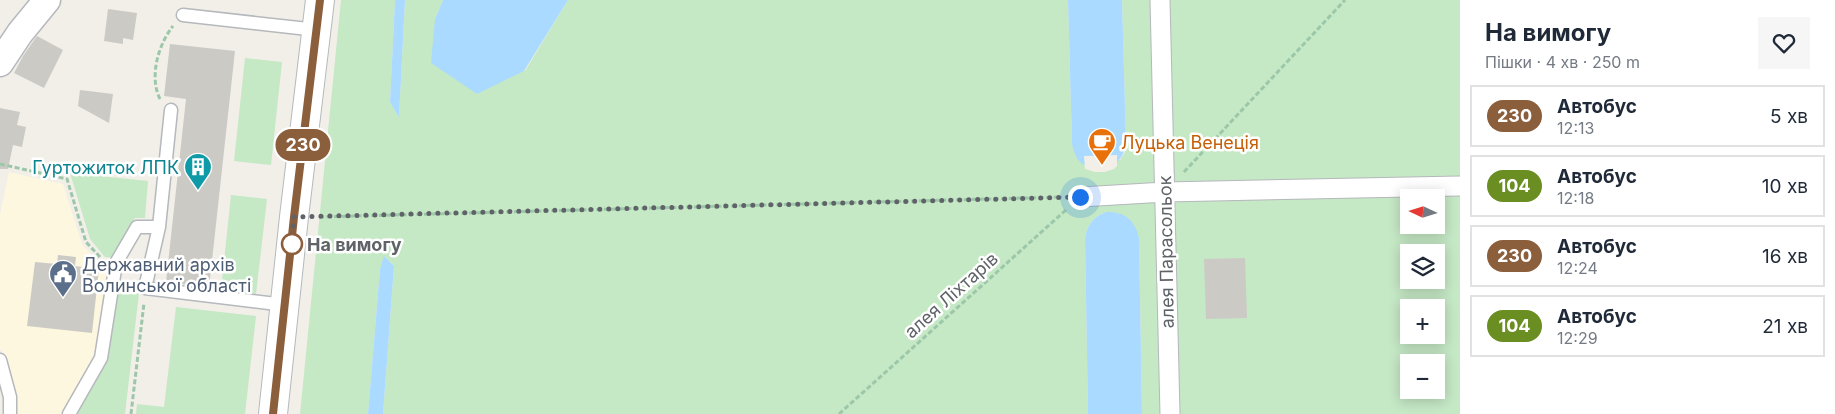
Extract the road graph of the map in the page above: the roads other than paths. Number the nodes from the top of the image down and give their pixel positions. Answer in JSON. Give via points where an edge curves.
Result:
{"nodes":[{"id":1,"x":47,"y":0,"type":"edge"},
{"id":2,"x":320,"y":0,"type":"edge"},
{"id":3,"x":1160,"y":0,"type":"edge"},
{"id":4,"x":183,"y":15,"type":"road end"},
{"id":5,"x":317,"y":30,"type":"junction"},
{"id":6,"x":0,"y":63,"type":"edge"},
{"id":7,"x":171,"y":110,"type":"road end"},
{"id":8,"x":1460,"y":186,"type":"edge"},
{"id":9,"x":1165,"y":192,"type":"junction"},
{"id":10,"x":1080,"y":197,"type":"road end"},
{"id":11,"x":159,"y":227,"type":"junction"},
{"id":12,"x":285,"y":305,"type":"junction"},
{"id":13,"x":0,"y":360,"type":"edge"},
{"id":14,"x":10,"y":414,"type":"edge"},
{"id":15,"x":70,"y":414,"type":"edge"},
{"id":16,"x":273,"y":414,"type":"edge"},
{"id":17,"x":1170,"y":414,"type":"edge"}],
"edges":[{"from":1,"to":6,"type":"street"},
{"from":2,"to":5,"type":"street"},
{"from":3,"to":9,"type":"street","name":"алея Парасольок"},
{"from":4,"to":5,"type":"lane"},
{"from":5,"to":12,"type":"street"},
{"from":7,"to":11,"type":"lane"},
{"from":8,"to":9,"type":"street"},
{"from":9,"to":10,"type":"street"},
{"from":9,"to":17,"type":"street","name":"алея Парасольок"},
{"from":11,"to":12,"type":"lane","via":[[146,288]]},
{"from":11,"to":15,"type":"lane","via":[[137,227],[116,263],[101,358]]},
{"from":12,"to":16,"type":"street"},
{"from":13,"to":14,"type":"lane","via":[[10,397]]}]}
